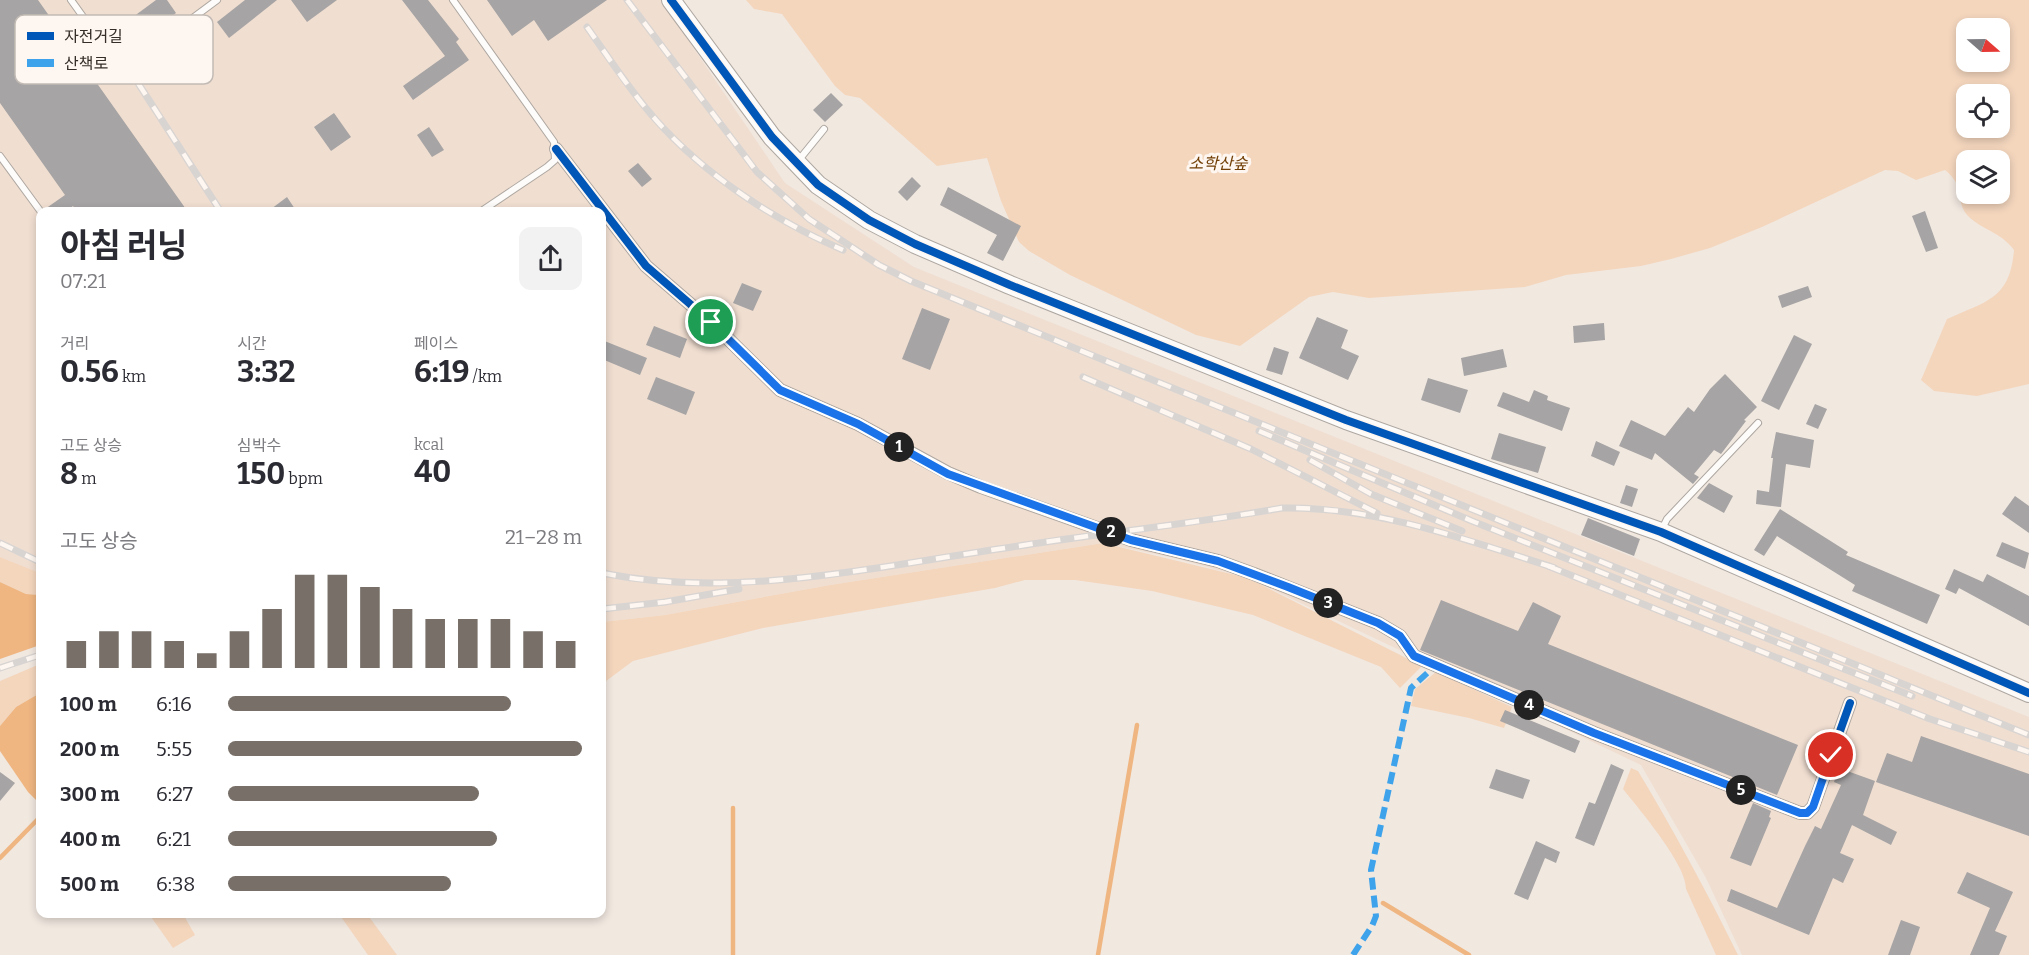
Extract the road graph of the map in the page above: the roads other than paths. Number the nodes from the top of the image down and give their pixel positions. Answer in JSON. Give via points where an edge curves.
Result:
{"nodes":[{"id":1,"x":71,"y":0,"type":"edge"},
{"id":2,"x":216,"y":0,"type":"edge"},
{"id":3,"x":453,"y":0,"type":"edge"},
{"id":4,"x":671,"y":0,"type":"edge"},
{"id":5,"x":82,"y":15,"type":"edge"},
{"id":6,"x":196,"y":15,"type":"edge"},
{"id":7,"x":824,"y":129,"type":"dead end"},
{"id":8,"x":556,"y":149,"type":"junction"},
{"id":9,"x":0,"y":156,"type":"edge"},
{"id":10,"x":796,"y":163,"type":"junction"},
{"id":11,"x":37,"y":207,"type":"edge"},
{"id":12,"x":487,"y":207,"type":"edge"},
{"id":13,"x":601,"y":207,"type":"edge"},
{"id":14,"x":606,"y":214,"type":"edge"},
{"id":15,"x":1758,"y":423,"type":"dead end"},
{"id":16,"x":1661,"y":532,"type":"junction"},
{"id":17,"x":2029,"y":693,"type":"edge"},
{"id":18,"x":1850,"y":703,"type":"dead end"}],
"edges":[{"from":1,"to":5,"type":"lane"},
{"from":2,"to":6,"type":"lane"},
{"from":3,"to":8,"type":"lane"},
{"from":4,"to":10,"type":"street","via":[[765,128]]},
{"from":7,"to":10,"type":"lane"},
{"from":8,"to":12,"type":"lane","via":[[555,160],[547,167]]},
{"from":8,"to":13,"type":"street"},
{"from":9,"to":11,"type":"lane"},
{"from":10,"to":16,"type":"street","via":[[845,206],[869,220],[1010,285],[1347,420]]},
{"from":14,"to":18,"type":"street","via":[[646,266],[711,322],[780,390],[858,424],[948,474],[1131,540],[1218,561],[1378,623],[1400,636],[1414,656],[1594,733],[1807,813],[1813,807]]},
{"from":15,"to":16,"type":"lane","via":[[1667,519]]},
{"from":16,"to":17,"type":"street"}]}
